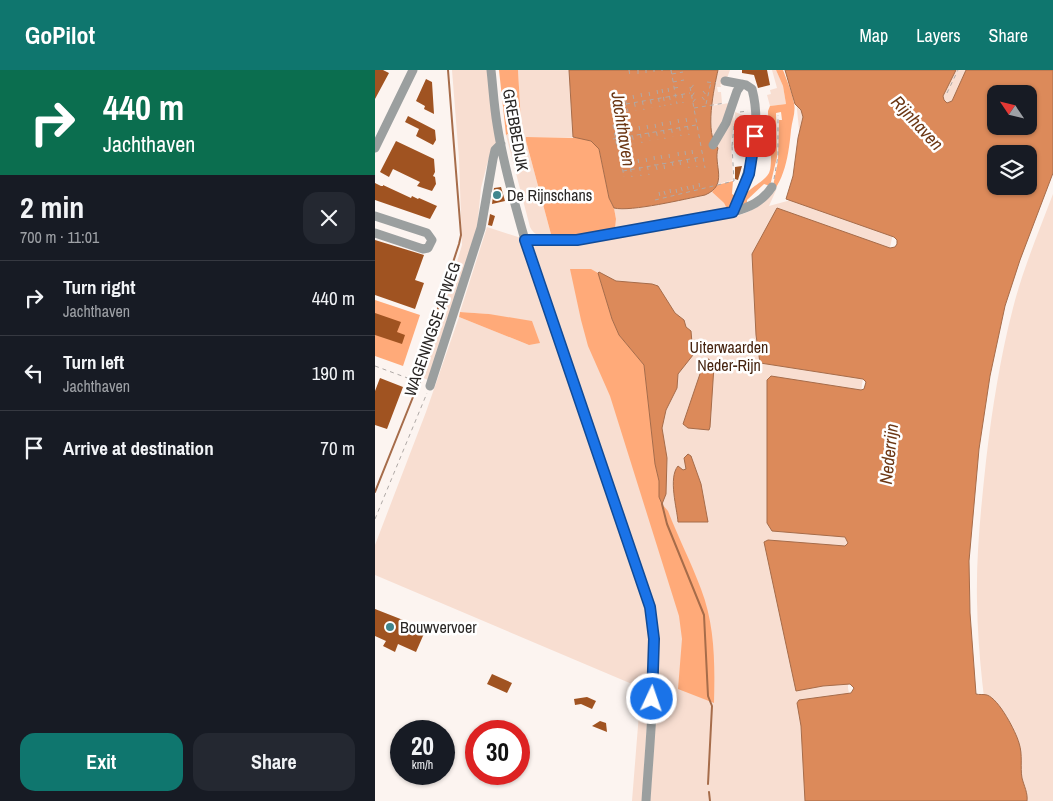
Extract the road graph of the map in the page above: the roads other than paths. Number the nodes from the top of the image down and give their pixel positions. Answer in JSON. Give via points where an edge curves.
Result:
{"nodes":[{"id":1,"x":413,"y":70,"type":"edge"},
{"id":2,"x":491,"y":70,"type":"edge"},
{"id":3,"x":722,"y":83,"type":"road end"},
{"id":4,"x":742,"y":84,"type":"junction"},
{"id":5,"x":501,"y":144,"type":"junction"},
{"id":6,"x":713,"y":145,"type":"dead end"},
{"id":7,"x":375,"y":148,"type":"edge"},
{"id":8,"x":772,"y":187,"type":"road end"},
{"id":9,"x":733,"y":212,"type":"junction"},
{"id":10,"x":375,"y":216,"type":"edge"},
{"id":11,"x":375,"y":233,"type":"edge"},
{"id":12,"x":525,"y":240,"type":"junction"},
{"id":13,"x":430,"y":386,"type":"road end"},
{"id":14,"x":646,"y":801,"type":"edge"}],
"edges":[{"from":1,"to":7,"type":"street"},
{"from":2,"to":5,"type":"street","name":"GREBBEDIJK"},
{"from":3,"to":4,"type":"street"},
{"from":4,"to":6,"type":"street"},
{"from":4,"to":9,"type":"street","via":[[752,89],[755,122],[749,174]]},
{"from":5,"to":12,"type":"street","name":"GREBBEDIJK"},
{"from":5,"to":13,"type":"street","name":"WAGENINGSE AFWEG","via":[[495,150],[481,228]]},
{"from":8,"to":9,"type":"street","via":[[755,204]]},
{"from":9,"to":12,"type":"street","via":[[577,240]]},
{"from":10,"to":11,"type":"street","via":[[427,233],[432,240],[428,248],[423,249]]},
{"from":12,"to":14,"type":"street","name":"GREBBEDIJK","via":[[650,607],[654,667]]}]}
